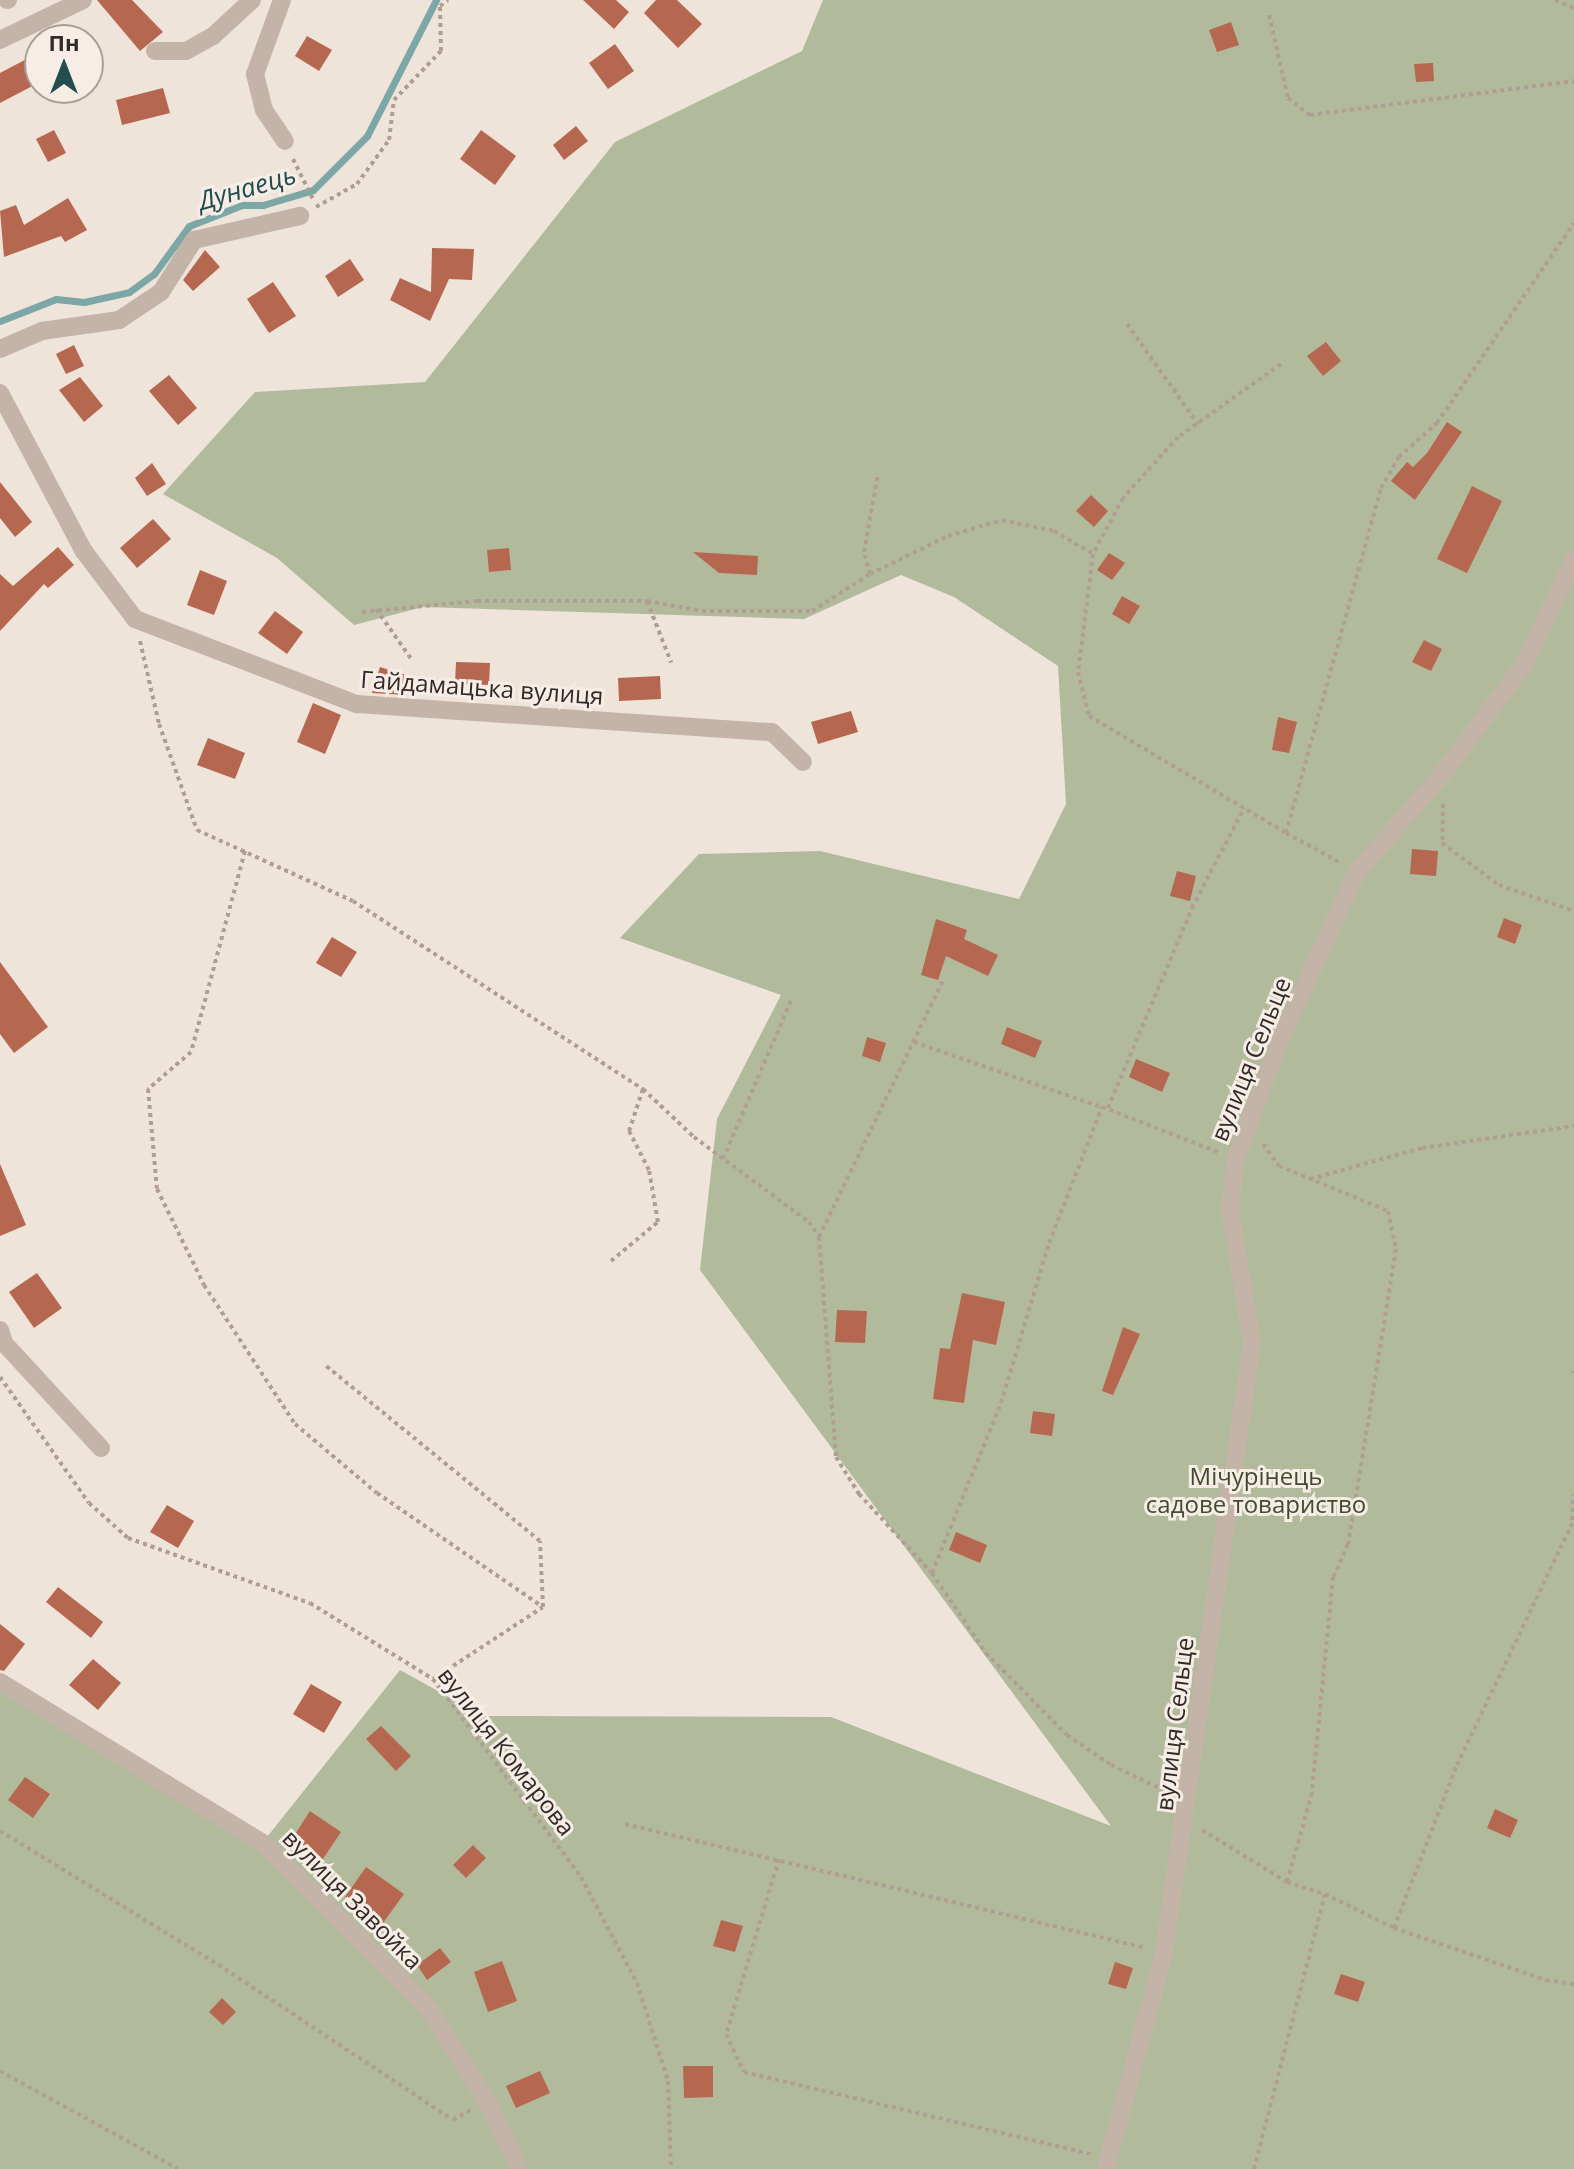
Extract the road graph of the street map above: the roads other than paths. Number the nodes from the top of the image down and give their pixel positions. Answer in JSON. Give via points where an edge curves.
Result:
{"nodes":[{"id":1,"x":83,"y":0,"type":"edge"},
{"id":2,"x":252,"y":0,"type":"edge"},
{"id":3,"x":282,"y":0,"type":"edge"},
{"id":4,"x":0,"y":40,"type":"edge"},
{"id":5,"x":155,"y":51,"type":"dead end"},
{"id":6,"x":285,"y":141,"type":"dead end"},
{"id":7,"x":300,"y":216,"type":"road end"},
{"id":8,"x":0,"y":349,"type":"edge"},
{"id":9,"x":0,"y":393,"type":"edge"},
{"id":10,"x":1574,"y":560,"type":"edge"},
{"id":11,"x":803,"y":762,"type":"dead end"},
{"id":12,"x":0,"y":1330,"type":"edge"},
{"id":13,"x":101,"y":1448,"type":"dead end"},
{"id":14,"x":0,"y":1682,"type":"edge"},
{"id":15,"x":1107,"y":2164,"type":"edge"},
{"id":16,"x":519,"y":2169,"type":"edge"}],
"edges":[{"from":1,"to":4,"type":"street"},
{"from":2,"to":5,"type":"street","via":[[213,36],[186,51]]},
{"from":3,"to":6,"type":"street","via":[[255,74],[264,110]]},
{"from":7,"to":8,"type":"street","via":[[194,240],[161,292],[119,320],[42,331]]},
{"from":9,"to":11,"type":"street","name":"Гайдамацька вулиця","via":[[83,550],[135,619],[357,704],[772,732]]},
{"from":10,"to":15,"type":"street","name":"вулиця Сельце","via":[[1523,666],[1443,773],[1357,872],[1281,1038],[1236,1158],[1230,1208],[1252,1343],[1164,1952]]},
{"from":12,"to":13,"type":"street","via":[[4,1343]]},
{"from":14,"to":16,"type":"street","name":"вулиця Завойка","via":[[263,1843],[429,2009],[487,2101]]}]}
